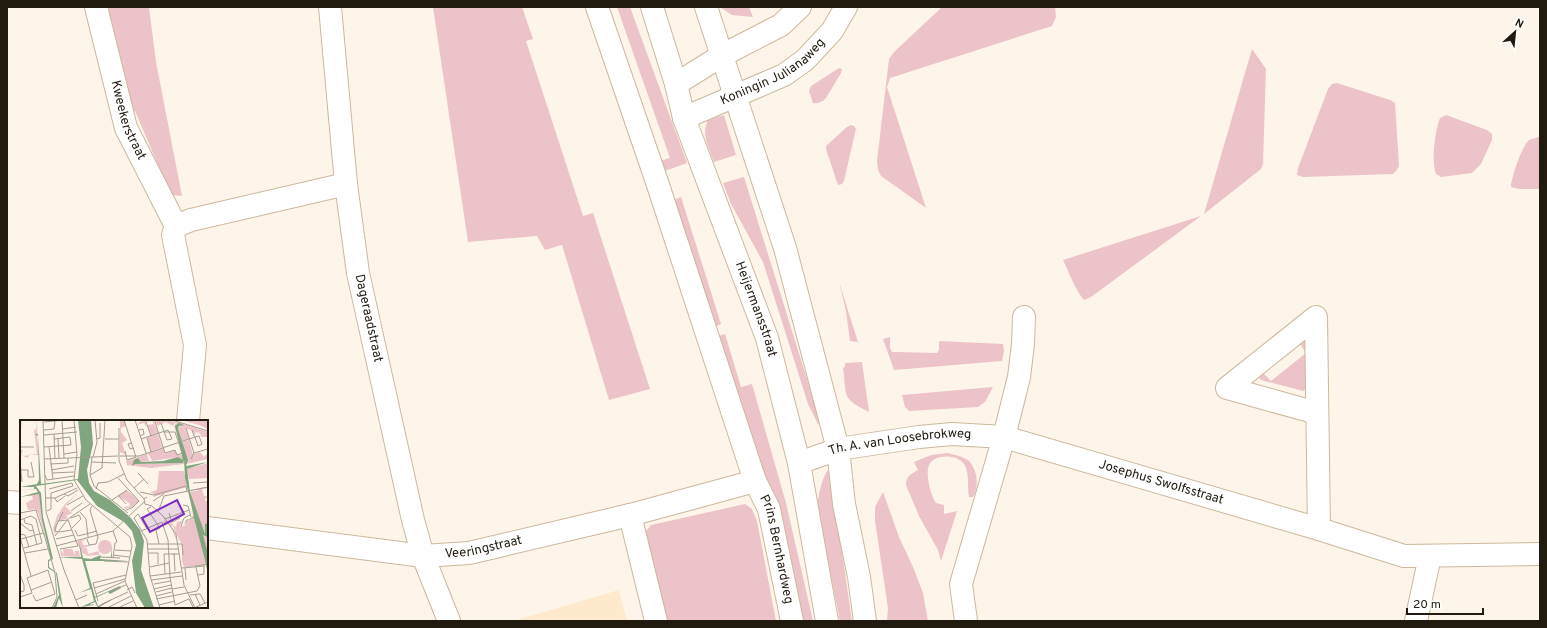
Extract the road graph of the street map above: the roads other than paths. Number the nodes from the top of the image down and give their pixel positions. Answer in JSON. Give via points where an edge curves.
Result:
{"nodes":[{"id":1,"x":96,"y":7,"type":"edge"},
{"id":2,"x":330,"y":7,"type":"edge"},
{"id":3,"x":597,"y":7,"type":"edge"},
{"id":4,"x":652,"y":7,"type":"edge"},
{"id":5,"x":706,"y":7,"type":"edge"},
{"id":6,"x":800,"y":7,"type":"edge"},
{"id":7,"x":846,"y":7,"type":"edge"},
{"id":8,"x":721,"y":56,"type":"junction"},
{"id":9,"x":676,"y":84,"type":"junction"},
{"id":10,"x":735,"y":96,"type":"junction"},
{"id":11,"x":684,"y":118,"type":"junction"},
{"id":12,"x":346,"y":184,"type":"junction"},
{"id":13,"x":176,"y":226,"type":"junction"},
{"id":14,"x":1024,"y":317,"type":"dead end"},
{"id":15,"x":1317,"y":413,"type":"junction"},
{"id":16,"x":188,"y":420,"type":"edge"},
{"id":17,"x":1004,"y":437,"type":"junction"},
{"id":18,"x":838,"y":449,"type":"junction"},
{"id":19,"x":798,"y":463,"type":"junction"},
{"id":20,"x":755,"y":481,"type":"junction"},
{"id":21,"x":7,"y":502,"type":"edge"},
{"id":22,"x":20,"y":504,"type":"edge"},
{"id":23,"x":630,"y":515,"type":"junction"},
{"id":24,"x":208,"y":528,"type":"edge"},
{"id":25,"x":1318,"y":529,"type":"junction"},
{"id":26,"x":1540,"y":554,"type":"edge"},
{"id":27,"x":424,"y":556,"type":"junction"},
{"id":28,"x":1430,"y":556,"type":"junction"},
{"id":29,"x":449,"y":621,"type":"edge"},
{"id":30,"x":656,"y":621,"type":"edge"},
{"id":31,"x":792,"y":621,"type":"edge"},
{"id":32,"x":827,"y":621,"type":"edge"},
{"id":33,"x":866,"y":621,"type":"edge"},
{"id":34,"x":966,"y":621,"type":"edge"},
{"id":35,"x":1416,"y":621,"type":"edge"}],
"edges":[{"from":1,"to":13,"type":"street","name":"Kweekerstraat","via":[[126,128]]},
{"from":2,"to":12,"type":"street","name":"Dageraadstraat"},
{"from":3,"to":20,"type":"street","via":[[660,189]]},
{"from":4,"to":9,"type":"street","name":"Heijermansstraat"},
{"from":5,"to":8,"type":"street"},
{"from":6,"to":8,"type":"street","via":[[781,26]]},
{"from":7,"to":10,"type":"street","name":"Koningin Julianaweg","via":[[832,31],[805,60],[784,75]]},
{"from":8,"to":9,"type":"street"},
{"from":8,"to":10,"type":"street"},
{"from":9,"to":11,"type":"street","name":"Heijermansstraat"},
{"from":10,"to":11,"type":"street","name":"Koningin Julianaweg"},
{"from":10,"to":18,"type":"street","via":[[784,248]]},
{"from":11,"to":19,"type":"street","name":"Heijermansstraat","via":[[767,338]]},
{"from":12,"to":13,"type":"street","via":[[191,220]]},
{"from":12,"to":27,"type":"street","name":"Dageraadstraat","via":[[358,273],[413,520]]},
{"from":13,"to":16,"type":"street","name":"Kweekerstraat","via":[[173,235],[195,345]]},
{"from":14,"to":17,"type":"street","via":[[1019,377]]},
{"from":15,"to":15,"type":"street","via":[[1317,397],[1316,317],[1227,388]]},
{"from":15,"to":25,"type":"street"},
{"from":17,"to":18,"type":"street","name":"Th. A. van Loosebrokweg","via":[[952,434]]},
{"from":17,"to":25,"type":"street","name":"Josephus Swolfsstraat"},
{"from":17,"to":34,"type":"street","via":[[961,584]]},
{"from":18,"to":19,"type":"street","name":"Th. A. van Loosebrokweg"},
{"from":18,"to":33,"type":"street","via":[[844,504]]},
{"from":19,"to":32,"type":"street","name":"Heijermansstraat"},
{"from":20,"to":23,"type":"street","name":"Veeringstraat"},
{"from":20,"to":31,"type":"street","name":"Prins Bernhardweg","via":[[769,509]]},
{"from":21,"to":22,"type":"street"},
{"from":23,"to":27,"type":"street","name":"Veeringstraat","via":[[470,554]]},
{"from":23,"to":30,"type":"street"},
{"from":24,"to":27,"type":"street","name":"Veeringstraat"},
{"from":25,"to":28,"type":"street","name":"Josephus Swolfsstraat","via":[[1404,556]]},
{"from":26,"to":28,"type":"street","name":"Josephus Swolfsstraat"},
{"from":27,"to":29,"type":"street","name":"Dageraadstraat"},
{"from":28,"to":35,"type":"street"}]}
